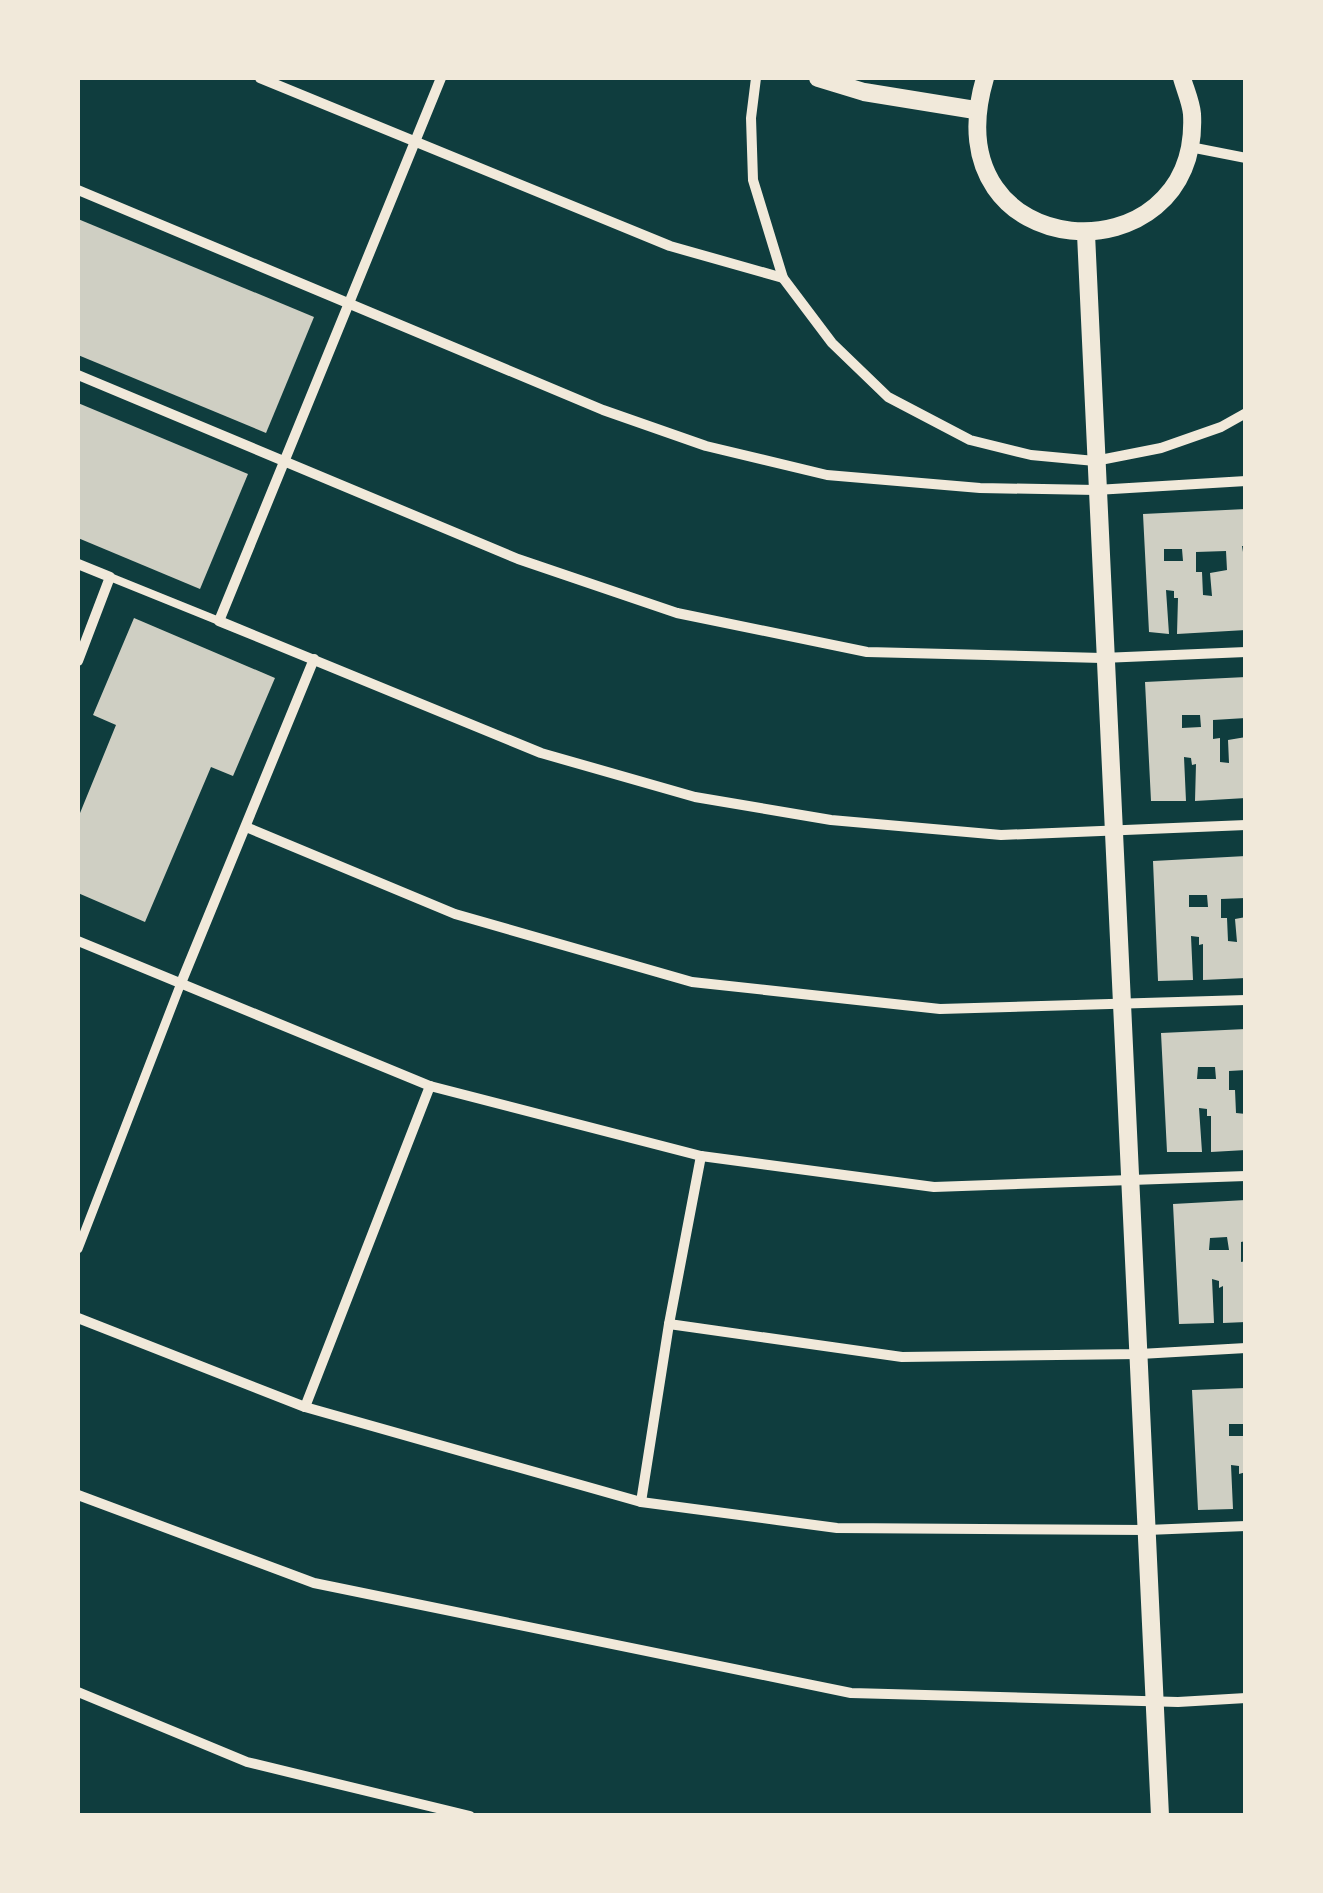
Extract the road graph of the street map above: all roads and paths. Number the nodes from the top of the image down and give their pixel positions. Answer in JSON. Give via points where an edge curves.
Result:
{"nodes":[{"id":1,"x":260,"y":78,"type":"edge"},
{"id":2,"x":440,"y":78,"type":"edge"},
{"id":3,"x":756,"y":78,"type":"edge"},
{"id":4,"x":818,"y":78,"type":"edge"},
{"id":5,"x":985,"y":78,"type":"edge"},
{"id":6,"x":1182,"y":78,"type":"edge"},
{"id":7,"x":975,"y":110,"type":"junction"},
{"id":8,"x":414,"y":142,"type":"junction"},
{"id":9,"x":1190,"y":147,"type":"junction"},
{"id":10,"x":1246,"y":158,"type":"edge"},
{"id":11,"x":78,"y":190,"type":"edge"},
{"id":12,"x":1086,"y":234,"type":"junction"},
{"id":13,"x":783,"y":278,"type":"junction"},
{"id":14,"x":349,"y":301,"type":"junction"},
{"id":15,"x":78,"y":376,"type":"edge"},
{"id":16,"x":1246,"y":413,"type":"edge"},
{"id":17,"x":283,"y":459,"type":"junction"},
{"id":18,"x":1095,"y":460,"type":"junction"},
{"id":19,"x":1246,"y":481,"type":"edge"},
{"id":20,"x":1096,"y":490,"type":"junction"},
{"id":21,"x":78,"y":564,"type":"edge"},
{"id":22,"x":110,"y":578,"type":"junction"},
{"id":23,"x":219,"y":621,"type":"junction"},
{"id":24,"x":1246,"y":652,"type":"edge"},
{"id":25,"x":1102,"y":658,"type":"junction"},
{"id":26,"x":314,"y":659,"type":"junction"},
{"id":27,"x":78,"y":661,"type":"edge"},
{"id":28,"x":1246,"y":825,"type":"edge"},
{"id":29,"x":246,"y":826,"type":"junction"},
{"id":30,"x":1111,"y":832,"type":"junction"},
{"id":31,"x":78,"y":941,"type":"edge"},
{"id":32,"x":180,"y":984,"type":"junction"},
{"id":33,"x":1246,"y":1000,"type":"edge"},
{"id":34,"x":1119,"y":1006,"type":"junction"},
{"id":35,"x":430,"y":1086,"type":"junction"},
{"id":36,"x":701,"y":1156,"type":"junction"},
{"id":37,"x":1246,"y":1176,"type":"edge"},
{"id":38,"x":1130,"y":1181,"type":"junction"},
{"id":39,"x":78,"y":1249,"type":"edge"},
{"id":40,"x":78,"y":1318,"type":"edge"},
{"id":41,"x":669,"y":1324,"type":"junction"},
{"id":42,"x":1246,"y":1348,"type":"edge"},
{"id":43,"x":1140,"y":1354,"type":"junction"},
{"id":44,"x":305,"y":1407,"type":"junction"},
{"id":45,"x":78,"y":1495,"type":"edge"},
{"id":46,"x":640,"y":1502,"type":"junction"},
{"id":47,"x":1246,"y":1526,"type":"edge"},
{"id":48,"x":1147,"y":1530,"type":"junction"},
{"id":49,"x":78,"y":1692,"type":"edge"},
{"id":50,"x":1246,"y":1698,"type":"edge"},
{"id":51,"x":1154,"y":1701,"type":"junction"},
{"id":52,"x":470,"y":1816,"type":"edge"},
{"id":53,"x":1160,"y":1816,"type":"edge"}],
"edges":[{"from":1,"to":8,"type":"street"},
{"from":2,"to":8,"type":"street"},
{"from":3,"to":13,"type":"street","via":[[753,180]]},
{"from":4,"to":7,"type":"street"},
{"from":5,"to":7,"type":"street"},
{"from":6,"to":9,"type":"street","via":[[1192,111]]},
{"from":7,"to":12,"type":"street","via":[[977,148],[991,182],[1016,210],[1048,228]]},
{"from":8,"to":13,"type":"street","via":[[670,246]]},
{"from":8,"to":14,"type":"street"},
{"from":9,"to":10,"type":"street"},
{"from":9,"to":12,"type":"street","via":[[1177,181],[1153,209],[1121,227]]},
{"from":11,"to":14,"type":"street"},
{"from":12,"to":18,"type":"street"},
{"from":13,"to":18,"type":"street","via":[[832,344],[888,397],[970,440],[1031,455]]},
{"from":14,"to":17,"type":"street"},
{"from":14,"to":20,"type":"street","via":[[603,410],[706,446],[826,474]]},
{"from":15,"to":17,"type":"street"},
{"from":16,"to":18,"type":"street","via":[[1161,448]]},
{"from":17,"to":23,"type":"street"},
{"from":17,"to":25,"type":"street","via":[[518,559],[678,613],[868,652]]},
{"from":18,"to":20,"type":"street"},
{"from":19,"to":20,"type":"street"},
{"from":20,"to":25,"type":"street"},
{"from":21,"to":22,"type":"street"},
{"from":22,"to":23,"type":"lane"},
{"from":22,"to":27,"type":"street"},
{"from":23,"to":26,"type":"street"},
{"from":24,"to":25,"type":"street"},
{"from":25,"to":30,"type":"street"},
{"from":26,"to":29,"type":"street"},
{"from":26,"to":30,"type":"street","via":[[541,754],[694,798],[831,820],[1001,835]]},
{"from":28,"to":30,"type":"street"},
{"from":29,"to":32,"type":"street"},
{"from":29,"to":34,"type":"street","via":[[455,914],[692,982],[940,1009]]},
{"from":30,"to":34,"type":"street"},
{"from":31,"to":32,"type":"street"},
{"from":32,"to":35,"type":"street"},
{"from":32,"to":39,"type":"street"},
{"from":33,"to":34,"type":"street"},
{"from":34,"to":38,"type":"street"},
{"from":35,"to":36,"type":"street"},
{"from":35,"to":44,"type":"street"},
{"from":36,"to":38,"type":"street","via":[[934,1187]]},
{"from":36,"to":41,"type":"street"},
{"from":37,"to":38,"type":"street"},
{"from":38,"to":43,"type":"street"},
{"from":40,"to":44,"type":"street"},
{"from":41,"to":43,"type":"street","via":[[902,1357]]},
{"from":41,"to":46,"type":"street"},
{"from":42,"to":43,"type":"street"},
{"from":43,"to":48,"type":"street"},
{"from":44,"to":46,"type":"street"},
{"from":45,"to":51,"type":"street","via":[[314,1583],[852,1693]]},
{"from":46,"to":48,"type":"street","via":[[837,1528]]},
{"from":47,"to":48,"type":"street"},
{"from":48,"to":51,"type":"street"},
{"from":49,"to":52,"type":"street","via":[[247,1762]]},
{"from":50,"to":51,"type":"street"},
{"from":51,"to":53,"type":"street"}]}
